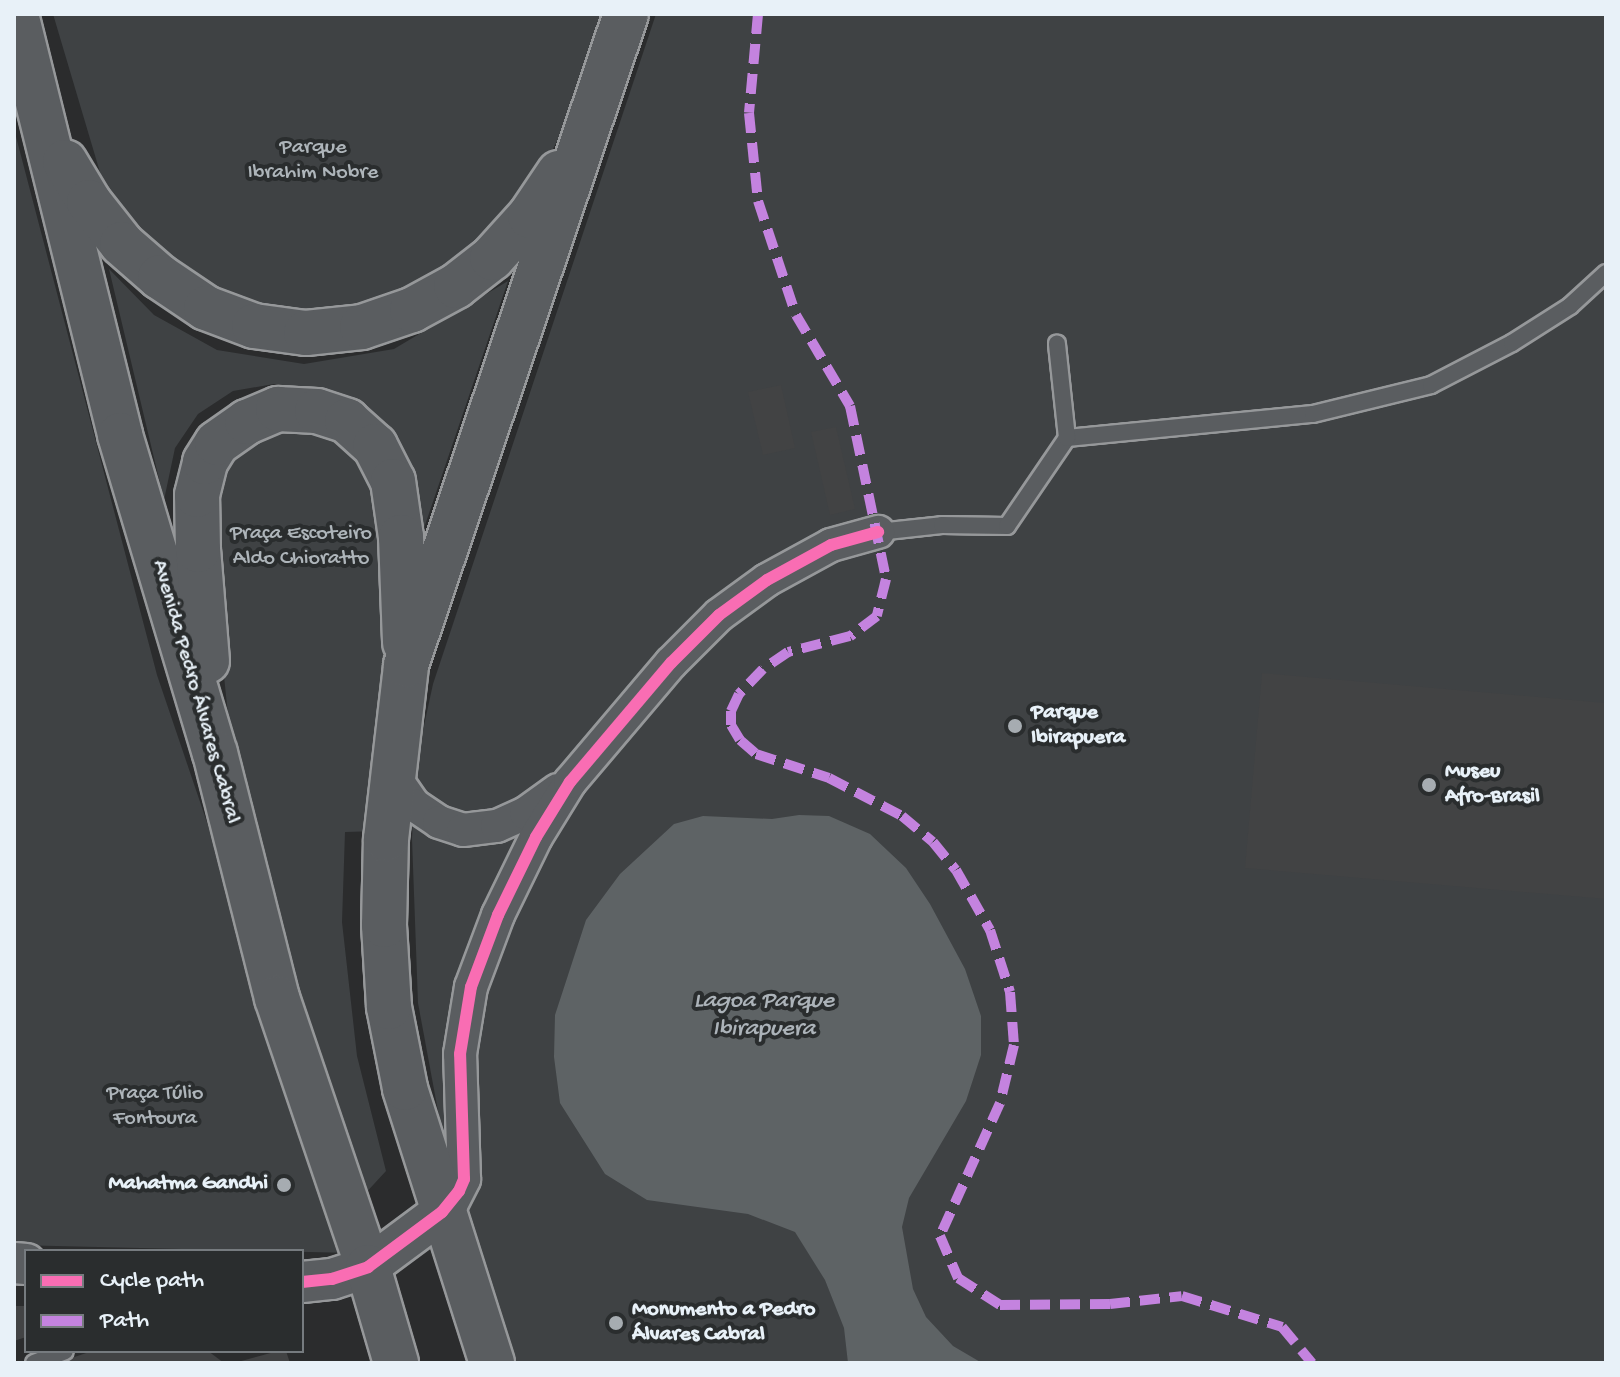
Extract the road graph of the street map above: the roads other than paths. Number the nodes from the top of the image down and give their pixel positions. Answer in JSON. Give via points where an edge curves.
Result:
{"nodes":[{"id":1,"x":16,"y":14,"type":"edge"},
{"id":2,"x":626,"y":14,"type":"edge"},
{"id":3,"x":44,"y":125,"type":"junction"},
{"id":4,"x":586,"y":133,"type":"junction"},
{"id":5,"x":1606,"y":273,"type":"edge"},
{"id":6,"x":1057,"y":344,"type":"dead end"},
{"id":7,"x":1067,"y":438,"type":"junction"},
{"id":8,"x":878,"y":532,"type":"joint"},
{"id":9,"x":406,"y":665,"type":"junction"},
{"id":10,"x":215,"y":753,"type":"junction"},
{"id":11,"x":393,"y":775,"type":"junction"},
{"id":12,"x":570,"y":782,"type":"junction"},
{"id":13,"x":442,"y":1212,"type":"junction"},
{"id":14,"x":368,"y":1267,"type":"junction"},
{"id":15,"x":304,"y":1282,"type":"edge"},
{"id":16,"x":60,"y":1353,"type":"edge"},
{"id":17,"x":34,"y":1363,"type":"edge"},
{"id":18,"x":396,"y":1363,"type":"edge"},
{"id":19,"x":492,"y":1363,"type":"edge"}],
"edges":[{"from":1,"to":3,"type":"main road","name":"Avenida Pedro Álvares Cabral"},
{"from":2,"to":4,"type":"main road"},
{"from":3,"to":4,"type":"main road","via":[[89,202],[122,244],[160,277],[218,313],[254,326],[306,333],[362,327],[412,310],[456,286],[492,258],[530,216]]},
{"from":3,"to":10,"type":"main road","name":"Avenida Pedro Álvares Cabral","via":[[120,435]]},
{"from":4,"to":9,"type":"main road"},
{"from":5,"to":7,"type":"lane","via":[[1570,306],[1431,385],[1313,414]]},
{"from":6,"to":7,"type":"lane"},
{"from":7,"to":8,"type":"lane","via":[[1007,526],[942,525]]},
{"from":8,"to":12,"type":"street","via":[[831,545],[767,580],[719,615]]},
{"from":9,"to":10,"type":"main road","via":[[401,537],[393,481],[375,446],[347,421],[317,411],[278,409],[247,422],[217,443],[205,462],[197,495]]},
{"from":9,"to":11,"type":"main road"},
{"from":10,"to":14,"type":"main road","name":"Avenida Pedro Álvares Cabral","via":[[277,998]]},
{"from":11,"to":12,"type":"street","via":[[414,805],[463,830],[497,826],[526,813]]},
{"from":11,"to":13,"type":"main road","via":[[385,853],[389,1007],[405,1088]]},
{"from":12,"to":13,"type":"street","via":[[498,915],[471,987],[460,1054],[464,1179]]},
{"from":13,"to":14,"type":"street"},
{"from":13,"to":19,"type":"main road"},
{"from":14,"to":15,"type":"street"},
{"from":14,"to":18,"type":"main road","name":"Avenida Pedro Álvares Cabral"},
{"from":16,"to":17,"type":"lane"}]}
